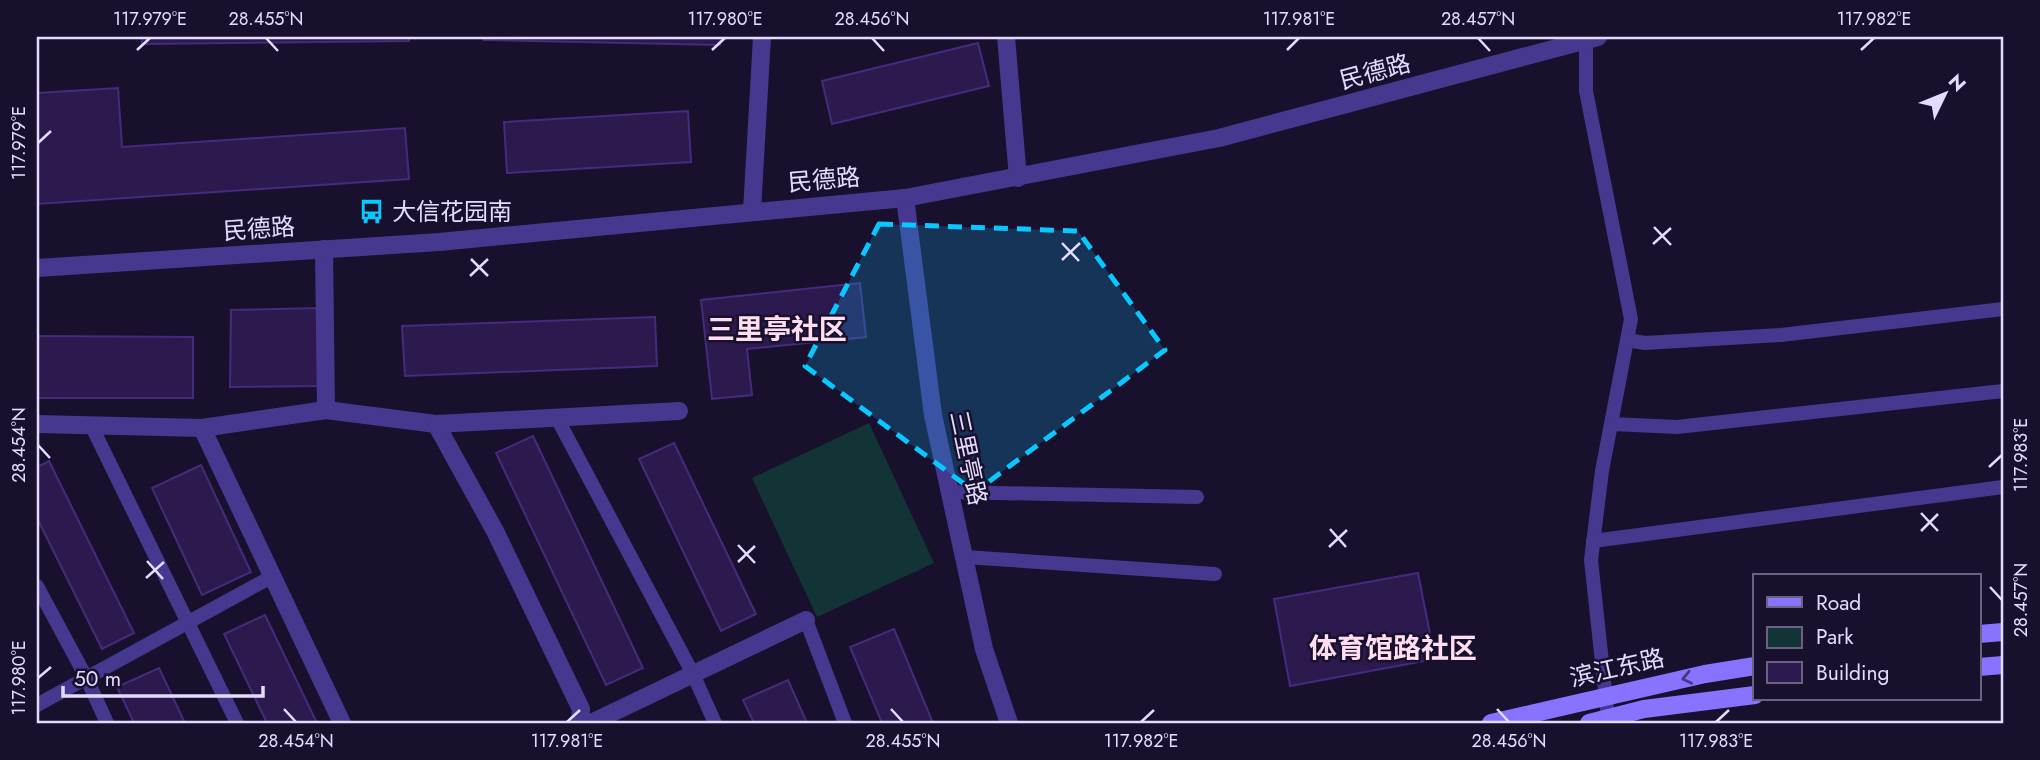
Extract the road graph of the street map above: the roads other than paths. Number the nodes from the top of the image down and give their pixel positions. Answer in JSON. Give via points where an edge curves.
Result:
{"nodes":[{"id":1,"x":762,"y":37,"type":"edge"},
{"id":2,"x":1006,"y":37,"type":"edge"},
{"id":3,"x":1590,"y":38,"type":"edge"},
{"id":4,"x":1018,"y":178,"type":"junction"},
{"id":5,"x":905,"y":198,"type":"junction"},
{"id":6,"x":752,"y":211,"type":"junction"},
{"id":7,"x":324,"y":249,"type":"junction"},
{"id":8,"x":37,"y":268,"type":"edge"},
{"id":9,"x":2003,"y":309,"type":"edge"},
{"id":10,"x":1627,"y":340,"type":"junction"},
{"id":11,"x":2003,"y":391,"type":"edge"},
{"id":12,"x":326,"y":410,"type":"junction"},
{"id":13,"x":680,"y":411,"type":"dead end"},
{"id":14,"x":557,"y":418,"type":"junction"},
{"id":15,"x":37,"y":424,"type":"edge"},
{"id":16,"x":436,"y":424,"type":"junction"},
{"id":17,"x":1612,"y":424,"type":"junction"},
{"id":18,"x":91,"y":425,"type":"junction"},
{"id":19,"x":202,"y":428,"type":"junction"},
{"id":20,"x":2003,"y":487,"type":"edge"},
{"id":21,"x":949,"y":492,"type":"junction"},
{"id":22,"x":1197,"y":497,"type":"dead end"},
{"id":23,"x":1593,"y":541,"type":"junction"},
{"id":24,"x":965,"y":557,"type":"junction"},
{"id":25,"x":1215,"y":574,"type":"dead end"},
{"id":26,"x":273,"y":576,"type":"junction"},
{"id":27,"x":37,"y":586,"type":"edge"},
{"id":28,"x":806,"y":620,"type":"joint"},
{"id":29,"x":187,"y":622,"type":"junction"},
{"id":30,"x":2003,"y":632,"type":"edge"},
{"id":31,"x":1980,"y":634,"type":"edge"},
{"id":32,"x":2003,"y":665,"type":"edge"},
{"id":33,"x":1753,"y":666,"type":"edge"},
{"id":34,"x":1980,"y":667,"type":"edge"},
{"id":35,"x":693,"y":674,"type":"junction"},
{"id":36,"x":86,"y":677,"type":"junction"},
{"id":37,"x":1753,"y":695,"type":"edge"},
{"id":38,"x":1604,"y":696,"type":"junction"},
{"id":39,"x":37,"y":705,"type":"edge"},
{"id":40,"x":1608,"y":718,"type":"junction"},
{"id":41,"x":107,"y":723,"type":"edge"},
{"id":42,"x":237,"y":723,"type":"edge"},
{"id":43,"x":341,"y":723,"type":"edge"},
{"id":44,"x":580,"y":723,"type":"edge"},
{"id":45,"x":591,"y":723,"type":"edge"},
{"id":46,"x":715,"y":723,"type":"edge"},
{"id":47,"x":845,"y":723,"type":"edge"},
{"id":48,"x":1009,"y":723,"type":"edge"},
{"id":49,"x":1491,"y":723,"type":"edge"},
{"id":50,"x":1589,"y":723,"type":"edge"}],
"edges":[{"from":1,"to":6,"type":"street"},
{"from":2,"to":4,"type":"street"},
{"from":3,"to":4,"type":"street","name":"民德路","via":[[1219,138]]},
{"from":3,"to":10,"type":"lane","via":[[1586,91],[1631,319]]},
{"from":4,"to":5,"type":"street","name":"民德路"},
{"from":5,"to":6,"type":"street","name":"民德路"},
{"from":5,"to":21,"type":"street","name":"三里亭路","via":[[933,415]]},
{"from":6,"to":7,"type":"street","name":"民德路"},
{"from":7,"to":8,"type":"street","name":"民德路"},
{"from":7,"to":12,"type":"street"},
{"from":9,"to":10,"type":"lane","via":[[1781,335],[1645,343]]},
{"from":10,"to":17,"type":"lane"},
{"from":11,"to":17,"type":"lane","via":[[1677,427]]},
{"from":12,"to":16,"type":"street"},
{"from":12,"to":19,"type":"street"},
{"from":13,"to":14,"type":"street"},
{"from":14,"to":16,"type":"street"},
{"from":14,"to":35,"type":"lane"},
{"from":15,"to":18,"type":"street"},
{"from":16,"to":44,"type":"street","via":[[495,531],[581,709]]},
{"from":17,"to":23,"type":"lane"},
{"from":18,"to":19,"type":"street"},
{"from":18,"to":29,"type":"lane"},
{"from":19,"to":26,"type":"street"},
{"from":20,"to":23,"type":"lane"},
{"from":21,"to":22,"type":"lane"},
{"from":21,"to":24,"type":"street","name":"三里亭路"},
{"from":23,"to":38,"type":"lane"},
{"from":24,"to":25,"type":"lane"},
{"from":24,"to":48,"type":"street","name":"三里亭路","via":[[984,649]]},
{"from":26,"to":29,"type":"lane"},
{"from":26,"to":43,"type":"street"},
{"from":27,"to":36,"type":"lane"},
{"from":28,"to":35,"type":"street"},
{"from":28,"to":47,"type":"lane"},
{"from":29,"to":36,"type":"lane"},
{"from":29,"to":42,"type":"lane"},
{"from":30,"to":31,"type":"main road"},
{"from":32,"to":34,"type":"main road"},
{"from":33,"to":38,"type":"main road","name":"滨江东路","one_way":true},
{"from":35,"to":45,"type":"street"},
{"from":35,"to":46,"type":"lane"},
{"from":36,"to":39,"type":"lane"},
{"from":36,"to":41,"type":"lane"},
{"from":37,"to":40,"type":"main road","name":"滨江东路"},
{"from":38,"to":40,"type":"lane"},
{"from":38,"to":49,"type":"main road","name":"滨江东路"},
{"from":40,"to":50,"type":"main road","name":"滨江东路"}]}
